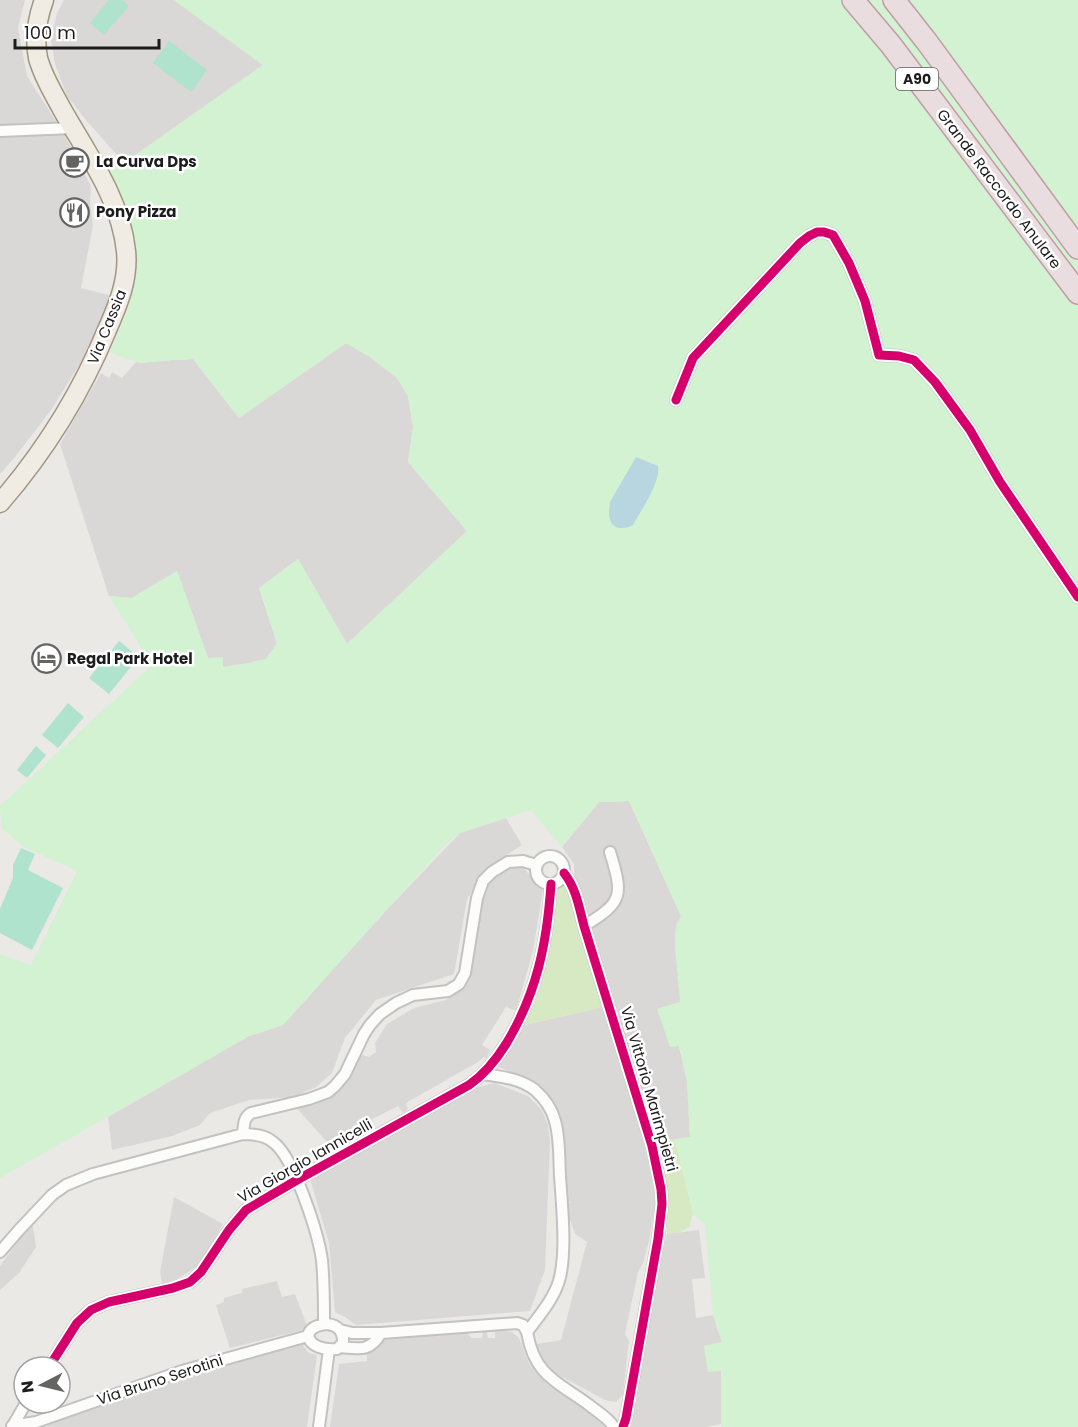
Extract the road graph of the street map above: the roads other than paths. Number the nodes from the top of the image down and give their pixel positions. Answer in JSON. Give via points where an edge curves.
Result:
{"nodes":[{"id":1,"x":44,"y":0,"type":"edge"},
{"id":2,"x":853,"y":0,"type":"edge"},
{"id":3,"x":897,"y":3,"type":"edge"},
{"id":4,"x":73,"y":128,"type":"junction"},
{"id":5,"x":0,"y":131,"type":"edge"},
{"id":6,"x":1078,"y":249,"type":"edge"},
{"id":7,"x":1078,"y":293,"type":"edge"},
{"id":8,"x":676,"y":400,"type":"dead end"},
{"id":9,"x":0,"y":503,"type":"edge"},
{"id":10,"x":1078,"y":597,"type":"edge"},
{"id":11,"x":610,"y":852,"type":"dead end"},
{"id":12,"x":536,"y":865,"type":"junction"},
{"id":13,"x":564,"y":873,"type":"junction"},
{"id":14,"x":551,"y":884,"type":"junction"},
{"id":15,"x":584,"y":926,"type":"junction"},
{"id":16,"x":483,"y":1074,"type":"junction"},
{"id":17,"x":243,"y":1134,"type":"junction"},
{"id":18,"x":297,"y":1180,"type":"junction"},
{"id":19,"x":0,"y":1252,"type":"edge"},
{"id":20,"x":324,"y":1324,"type":"junction"},
{"id":21,"x":340,"y":1330,"type":"junction"},
{"id":22,"x":527,"y":1332,"type":"junction"},
{"id":23,"x":381,"y":1333,"type":"junction"},
{"id":24,"x":308,"y":1336,"type":"junction"},
{"id":25,"x":335,"y":1348,"type":"junction"},
{"id":26,"x":56,"y":1355,"type":"edge"},
{"id":27,"x":40,"y":1424,"type":"edge"},
{"id":28,"x":12,"y":1426,"type":"edge"},
{"id":29,"x":319,"y":1427,"type":"edge"},
{"id":30,"x":614,"y":1427,"type":"edge"},
{"id":31,"x":623,"y":1427,"type":"edge"}],
"edges":[{"from":1,"to":4,"type":"main road","name":"Via Cassia","via":[[37,27],[39,62]]},
{"from":2,"to":7,"type":"highway","name":"Grande Raccordo Anulare","number":"A90"},
{"from":3,"to":6,"type":"highway","name":"Grande Raccordo Anulare","number":"A90"},
{"from":4,"to":5,"type":"street"},
{"from":4,"to":9,"type":"main road","name":"Via Cassia","via":[[105,183],[119,221],[126,250],[125,278],[115,311],[78,392],[52,435]]},
{"from":8,"to":10,"type":"street","via":[[693,358],[782,262],[817,232],[833,235],[865,301],[879,355],[914,360],[935,382]]},
{"from":11,"to":15,"type":"street","via":[[618,878],[617,896],[608,911]]},
{"from":12,"to":13,"type":"street","via":[[546,856],[556,856],[563,863]]},
{"from":12,"to":14,"type":"street","via":[[539,879]]},
{"from":12,"to":17,"type":"street","via":[[508,862],[483,881],[465,973],[459,984],[448,991],[413,995],[390,1007],[370,1025],[345,1074],[332,1089],[309,1100],[251,1113],[245,1119]]},
{"from":13,"to":14,"type":"street"},
{"from":13,"to":15,"type":"street","name":"Via Vittorio Marimpietri","via":[[575,892]]},
{"from":14,"to":16,"type":"street","name":"Via Giorgio Iannicelli","via":[[546,937],[533,988],[513,1031]]},
{"from":15,"to":31,"type":"street","name":"Via Vittorio Marimpietri","via":[[652,1146],[661,1189],[658,1239]]},
{"from":16,"to":18,"type":"street","name":"Via Giorgio Iannicelli"},
{"from":16,"to":22,"type":"street","via":[[531,1087],[548,1105],[557,1128],[561,1272],[553,1296]]},
{"from":17,"to":18,"type":"street","via":[[260,1135],[275,1143]]},
{"from":17,"to":19,"type":"street","via":[[93,1174],[66,1185]]},
{"from":18,"to":20,"type":"street","via":[[320,1251]]},
{"from":18,"to":26,"type":"street","name":"Via Giorgio Iannicelli","via":[[241,1215],[195,1279],[91,1310],[77,1323]]},
{"from":20,"to":21,"type":"street"},
{"from":20,"to":24,"type":"street","via":[[312,1329]]},
{"from":21,"to":23,"type":"street"},
{"from":21,"to":25,"type":"street","via":[[344,1341]]},
{"from":22,"to":23,"type":"street","via":[[516,1323]]},
{"from":22,"to":30,"type":"street","via":[[545,1374]]},
{"from":23,"to":25,"type":"street","via":[[369,1347]]},
{"from":24,"to":25,"type":"street","via":[[314,1346]]},
{"from":24,"to":27,"type":"street","name":"Via Bruno Serotini","via":[[182,1371]]},
{"from":25,"to":29,"type":"street"},
{"from":27,"to":28,"type":"street","name":"Via Bruno Serotini"}]}
